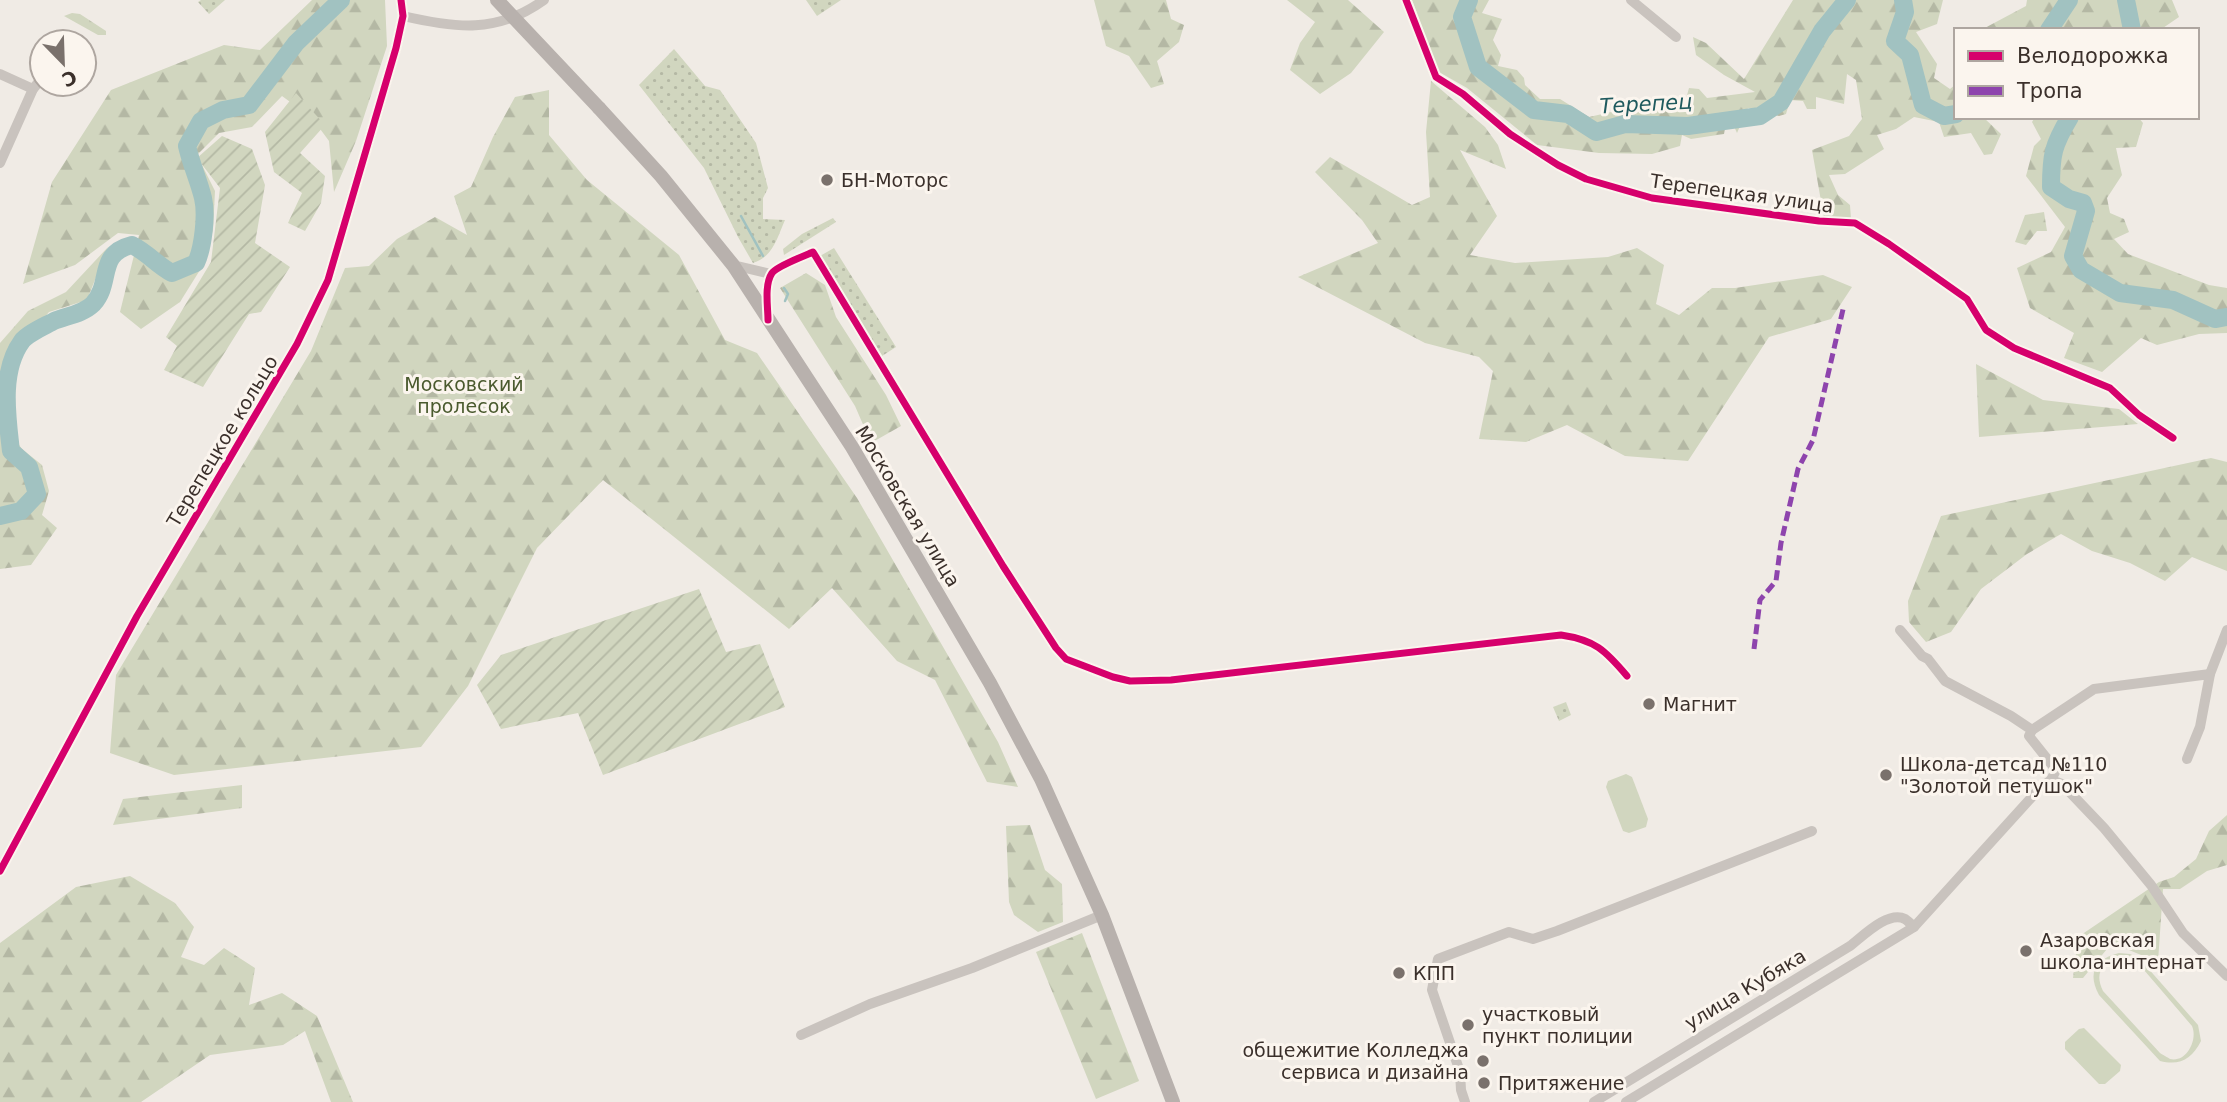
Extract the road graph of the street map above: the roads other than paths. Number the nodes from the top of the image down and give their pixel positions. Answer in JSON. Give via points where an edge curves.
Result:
{"nodes":[{"id":1,"x":401,"y":0,"type":"edge"},
{"id":2,"x":497,"y":0,"type":"edge"},
{"id":3,"x":544,"y":0,"type":"edge"},
{"id":4,"x":1406,"y":0,"type":"edge"},
{"id":5,"x":1631,"y":0,"type":"edge"},
{"id":6,"x":403,"y":16,"type":"junction"},
{"id":7,"x":1676,"y":37,"type":"dead end"},
{"id":8,"x":0,"y":74,"type":"edge"},
{"id":9,"x":28,"y":87,"type":"edge"},
{"id":10,"x":29,"y":98,"type":"edge"},
{"id":11,"x":0,"y":163,"type":"edge"},
{"id":12,"x":733,"y":265,"type":"junction"},
{"id":13,"x":771,"y":274,"type":"junction"},
{"id":14,"x":768,"y":320,"type":"junction"},
{"id":15,"x":2173,"y":438,"type":"dead end"},
{"id":16,"x":1900,"y":629,"type":"dead end"},
{"id":17,"x":2227,"y":630,"type":"edge"},
{"id":18,"x":2210,"y":674,"type":"junction"},
{"id":19,"x":1627,"y":676,"type":"dead end"},
{"id":20,"x":2032,"y":730,"type":"junction"},
{"id":21,"x":2187,"y":759,"type":"dead end"},
{"id":22,"x":2051,"y":780,"type":"junction"},
{"id":23,"x":1812,"y":831,"type":"dead end"},
{"id":24,"x":0,"y":871,"type":"edge"},
{"id":25,"x":1102,"y":915,"type":"junction"},
{"id":26,"x":1914,"y":927,"type":"junction"},
{"id":27,"x":2227,"y":976,"type":"edge"},
{"id":28,"x":801,"y":1035,"type":"dead end"},
{"id":29,"x":1173,"y":1102,"type":"edge"},
{"id":30,"x":1465,"y":1102,"type":"edge"},
{"id":31,"x":1594,"y":1102,"type":"edge"},
{"id":32,"x":1626,"y":1102,"type":"edge"}],
"edges":[{"from":1,"to":6,"type":"street","name":"Терепецкое кольцо"},
{"from":2,"to":12,"type":"main road","name":"Московская улица","bridge":true,"via":[[662,176]]},
{"from":3,"to":6,"type":"street","via":[[514,18],[485,24],[454,27]]},
{"from":4,"to":15,"type":"street","name":"Терепецкая улица","via":[[1436,77],[1558,165],[1586,179],[1652,198],[1855,223],[1967,299],[1986,330],[2014,348],[2110,388]]},
{"from":5,"to":7,"type":"street"},
{"from":6,"to":24,"type":"street","name":"Терепецкое кольцо","via":[[328,280],[297,344],[137,616]]},
{"from":8,"to":9,"type":"street"},
{"from":10,"to":11,"type":"street"},
{"from":12,"to":13,"type":"street"},
{"from":12,"to":14,"type":"main road","name":"Московская улица"},
{"from":13,"to":14,"type":"street"},
{"from":13,"to":19,"type":"street","via":[[813,252],[1003,566],[1066,659],[1130,681],[1171,680],[1561,635],[1597,644]]},
{"from":14,"to":25,"type":"main road","name":"Московская улица","via":[[852,447],[990,683],[1041,779]]},
{"from":16,"to":20,"type":"street","via":[[1945,681]]},
{"from":17,"to":18,"type":"street"},
{"from":18,"to":20,"type":"street","via":[[2094,689]]},
{"from":18,"to":21,"type":"street","via":[[2200,727]]},
{"from":20,"to":22,"type":"street","via":[[2029,736],[2056,770]]},
{"from":22,"to":26,"type":"street","name":"улица Кубяка"},
{"from":22,"to":27,"type":"street","via":[[2062,784],[2104,828],[2183,933]]},
{"from":23,"to":30,"type":"street","via":[[1557,931],[1533,939],[1509,932],[1438,960],[1432,990],[1461,1072]]},
{"from":25,"to":28,"type":"street"},
{"from":25,"to":29,"type":"main road","name":"Московская улица"},
{"from":26,"to":31,"type":"street","name":"улица Кубяка","via":[[1904,918],[1882,923]]},
{"from":26,"to":32,"type":"street","name":"улица Кубяка"}]}
